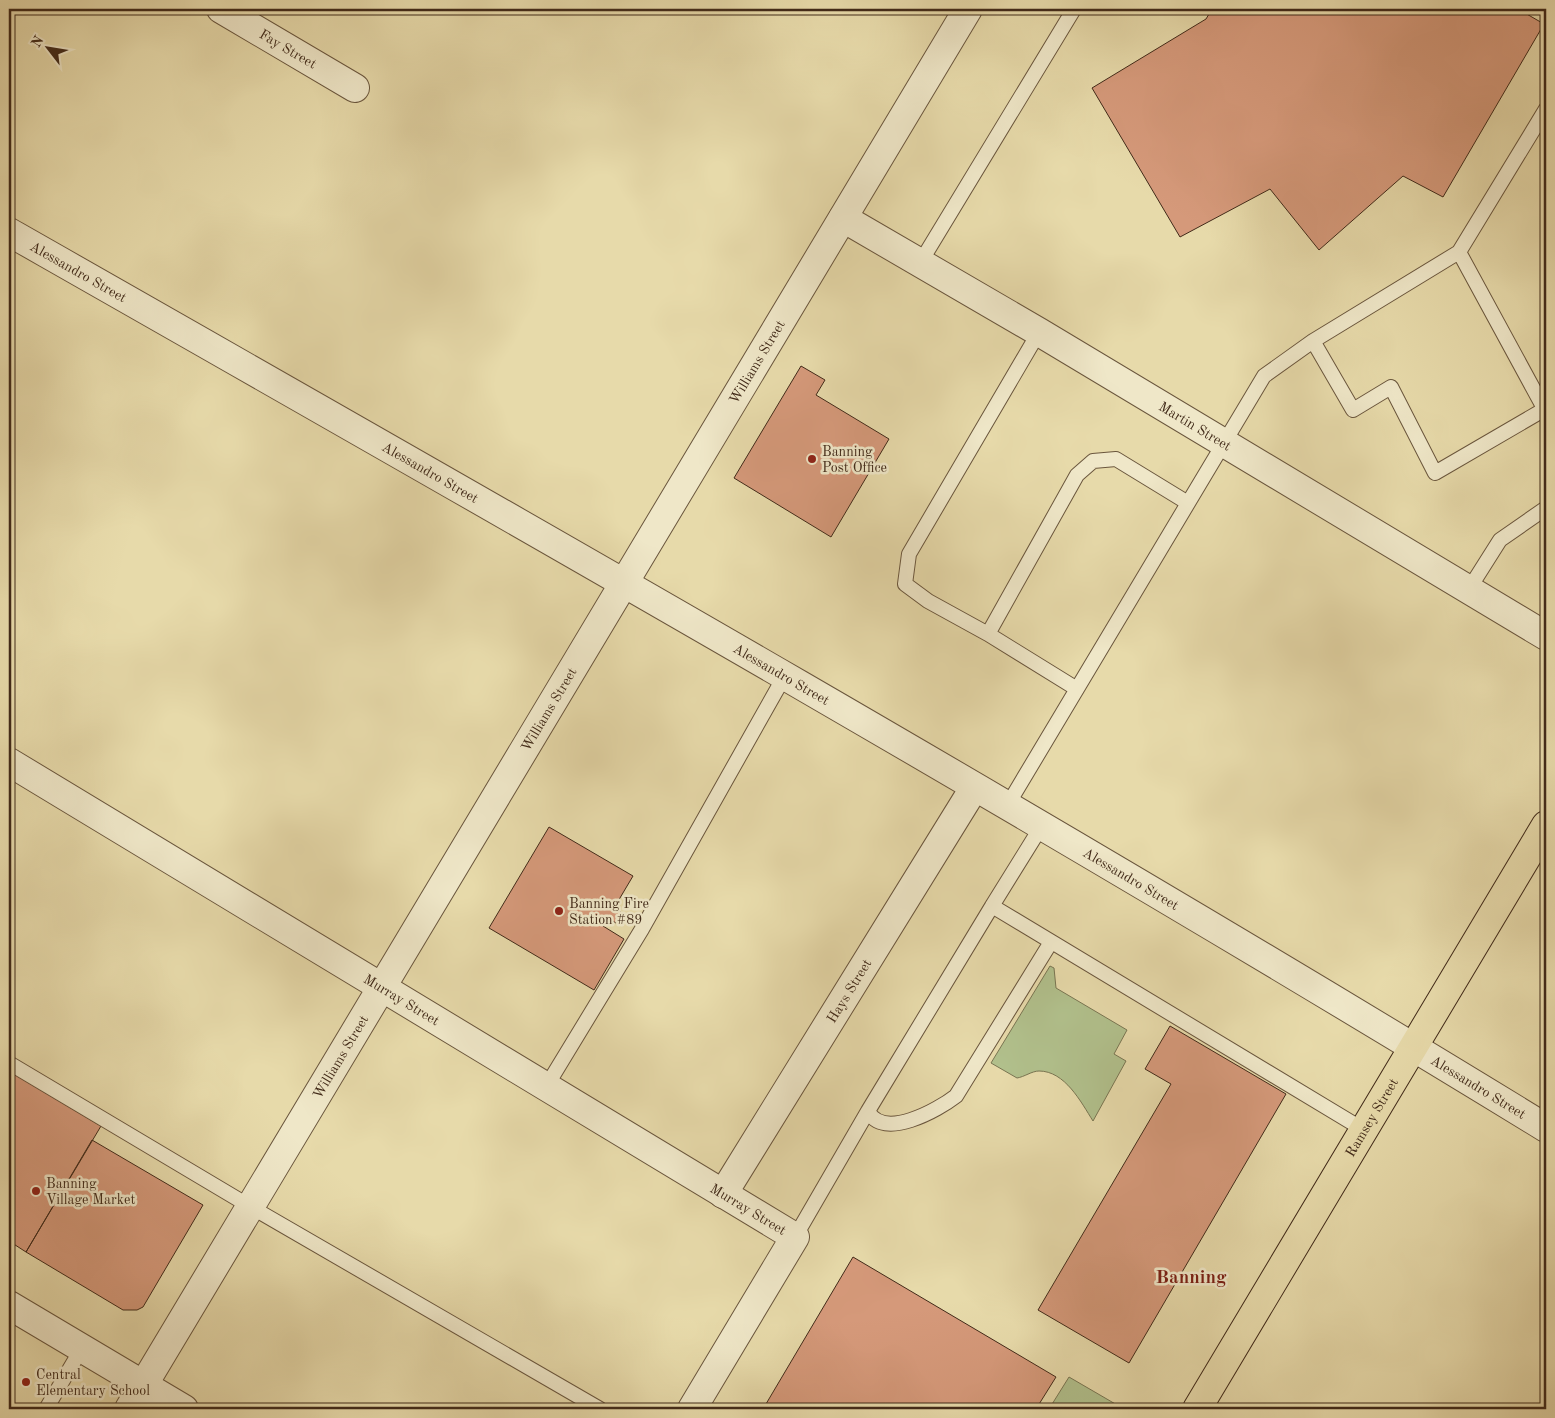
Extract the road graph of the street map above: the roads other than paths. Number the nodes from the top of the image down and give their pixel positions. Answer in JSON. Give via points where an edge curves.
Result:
{"nodes":[{"id":1,"x":221,"y":9,"type":"edge"},
{"id":2,"x":968,"y":9,"type":"edge"},
{"id":3,"x":1074,"y":9,"type":"edge"},
{"id":4,"x":355,"y":88,"type":"dead end"},
{"id":5,"x":1546,"y":109,"type":"edge"},
{"id":6,"x":843,"y":218,"type":"junction"},
{"id":7,"x":9,"y":232,"type":"edge"},
{"id":8,"x":1459,"y":252,"type":"junction"},
{"id":9,"x":920,"y":263,"type":"junction"},
{"id":10,"x":1039,"y":332,"type":"junction"},
{"id":11,"x":1313,"y":341,"type":"junction"},
{"id":12,"x":1545,"y":411,"type":"edge"},
{"id":13,"x":1223,"y":442,"type":"junction"},
{"id":14,"x":1188,"y":503,"type":"junction"},
{"id":15,"x":1546,"y":508,"type":"edge"},
{"id":16,"x":624,"y":582,"type":"junction"},
{"id":17,"x":1469,"y":590,"type":"junction"},
{"id":18,"x":988,"y":634,"type":"junction"},
{"id":19,"x":1546,"y":636,"type":"edge"},
{"id":20,"x":784,"y":677,"type":"junction"},
{"id":21,"x":1077,"y":689,"type":"junction"},
{"id":22,"x":9,"y":762,"type":"edge"},
{"id":23,"x":974,"y":788,"type":"junction"},
{"id":24,"x":1007,"y":806,"type":"junction"},
{"id":25,"x":1546,"y":825,"type":"edge"},
{"id":26,"x":1041,"y":827,"type":"junction"},
{"id":27,"x":992,"y":906,"type":"junction"},
{"id":28,"x":1051,"y":942,"type":"junction"},
{"id":29,"x":381,"y":988,"type":"junction"},
{"id":30,"x":1413,"y":1046,"type":"junction"},
{"id":31,"x":9,"y":1063,"type":"edge"},
{"id":32,"x":546,"y":1087,"type":"junction"},
{"id":33,"x":868,"y":1111,"type":"junction"},
{"id":34,"x":1546,"y":1128,"type":"edge"},
{"id":35,"x":1364,"y":1130,"type":"junction"},
{"id":36,"x":722,"y":1194,"type":"junction"},
{"id":37,"x":251,"y":1207,"type":"junction"},
{"id":38,"x":795,"y":1237,"type":"junction"},
{"id":39,"x":9,"y":1305,"type":"edge"},
{"id":40,"x":82,"y":1348,"type":"junction"},
{"id":41,"x":144,"y":1385,"type":"junction"},
{"id":42,"x":46,"y":1409,"type":"edge"},
{"id":43,"x":129,"y":1409,"type":"edge"},
{"id":44,"x":184,"y":1409,"type":"edge"},
{"id":45,"x":600,"y":1409,"type":"edge"},
{"id":46,"x":692,"y":1409,"type":"edge"},
{"id":47,"x":1197,"y":1409,"type":"edge"}],
"edges":[{"from":1,"to":4,"type":"street","name":"Fay Street"},
{"from":2,"to":6,"type":"street","name":"Williams Street"},
{"from":3,"to":9,"type":"lane"},
{"from":5,"to":8,"type":"lane"},
{"from":6,"to":9,"type":"street","name":"Martin Street"},
{"from":6,"to":16,"type":"street","name":"Williams Street"},
{"from":7,"to":16,"type":"street","name":"Alessandro Street"},
{"from":8,"to":11,"type":"lane"},
{"from":8,"to":12,"type":"lane"},
{"from":9,"to":10,"type":"street","name":"Martin Street"},
{"from":10,"to":13,"type":"street","name":"Martin Street"},
{"from":10,"to":18,"type":"lane","via":[[908,554],[905,584],[928,601]]},
{"from":11,"to":12,"type":"lane","via":[[1352,410],[1391,387],[1435,473]]},
{"from":11,"to":13,"type":"lane","via":[[1264,376]]},
{"from":13,"to":14,"type":"lane"},
{"from":13,"to":17,"type":"street","name":"Martin Street"},
{"from":14,"to":18,"type":"lane","via":[[1116,459],[1094,462],[1077,475]]},
{"from":14,"to":21,"type":"lane"},
{"from":15,"to":17,"type":"lane","via":[[1500,540]]},
{"from":16,"to":20,"type":"street","name":"Alessandro Street"},
{"from":16,"to":29,"type":"street","name":"Williams Street"},
{"from":17,"to":19,"type":"street","name":"Martin Street"},
{"from":18,"to":21,"type":"lane"},
{"from":20,"to":23,"type":"street","name":"Alessandro Street"},
{"from":20,"to":32,"type":"lane","via":[[642,929]]},
{"from":21,"to":24,"type":"lane"},
{"from":22,"to":29,"type":"street","name":"Murray Street"},
{"from":23,"to":24,"type":"street","name":"Alessandro Street"},
{"from":23,"to":36,"type":"street","name":"Hays Street"},
{"from":24,"to":26,"type":"street","name":"Alessandro Street"},
{"from":25,"to":30,"type":"main road","name":"Ramsey Street"},
{"from":26,"to":27,"type":"lane"},
{"from":26,"to":30,"type":"street","name":"Alessandro Street"},
{"from":27,"to":28,"type":"lane"},
{"from":27,"to":33,"type":"lane"},
{"from":28,"to":33,"type":"lane","via":[[956,1096],[910,1122],[880,1122]]},
{"from":28,"to":35,"type":"lane"},
{"from":29,"to":32,"type":"street","name":"Murray Street"},
{"from":29,"to":37,"type":"street","name":"Williams Street"},
{"from":30,"to":34,"type":"street","name":"Alessandro Street"},
{"from":30,"to":35,"type":"main road","name":"Ramsey Street"},
{"from":31,"to":37,"type":"lane"},
{"from":32,"to":36,"type":"street","name":"Murray Street"},
{"from":33,"to":38,"type":"lane"},
{"from":35,"to":47,"type":"main road","name":"Ramsey Street"},
{"from":36,"to":38,"type":"street","name":"Murray Street"},
{"from":37,"to":41,"type":"street","name":"Williams Street"},
{"from":37,"to":45,"type":"lane"},
{"from":38,"to":46,"type":"street"},
{"from":39,"to":40,"type":"street"},
{"from":40,"to":41,"type":"street"},
{"from":40,"to":42,"type":"lane"},
{"from":41,"to":43,"type":"street","name":"Williams Street"},
{"from":41,"to":44,"type":"street"}]}
